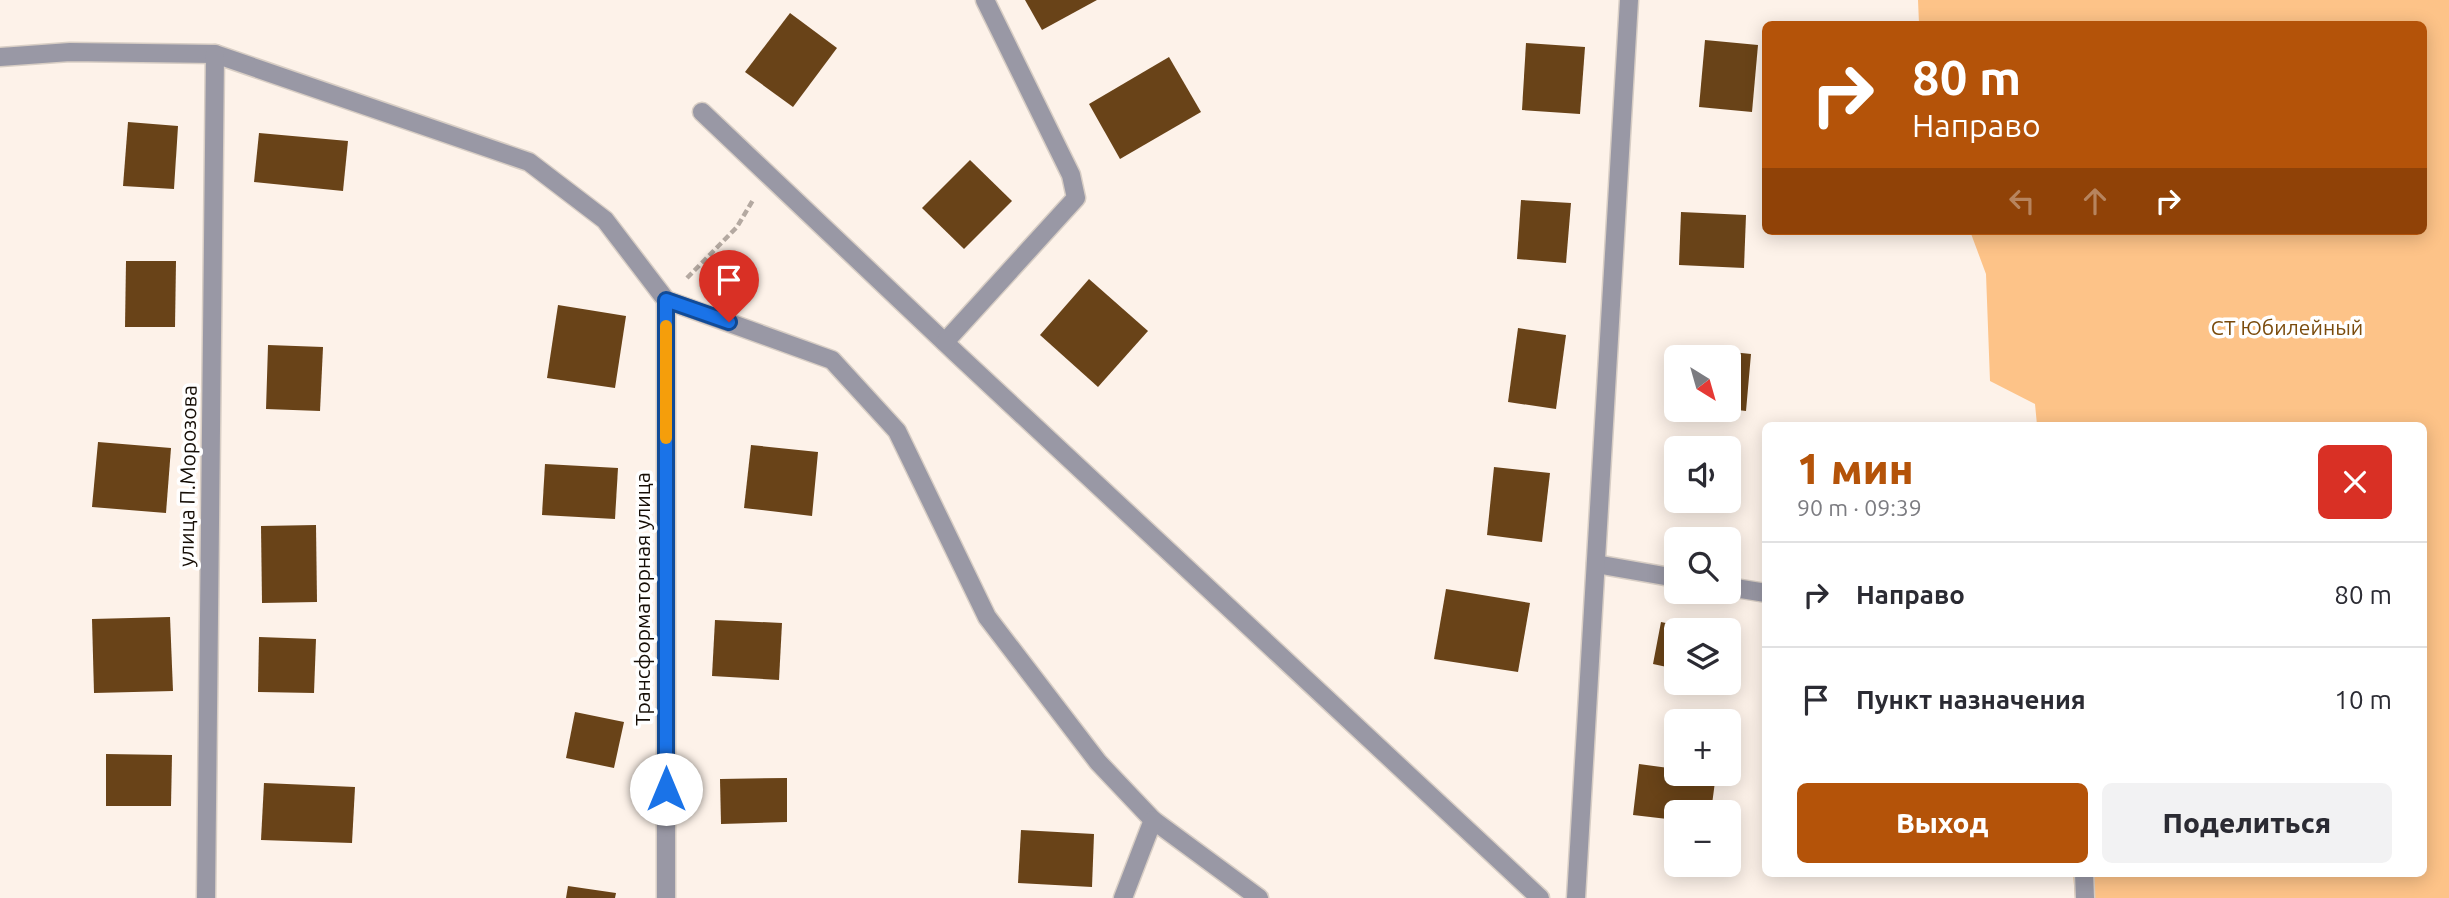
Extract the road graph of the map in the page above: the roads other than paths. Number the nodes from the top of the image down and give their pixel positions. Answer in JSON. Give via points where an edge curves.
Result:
{"nodes":[{"id":1,"x":985,"y":0,"type":"edge"},
{"id":2,"x":1629,"y":0,"type":"edge"},
{"id":3,"x":215,"y":54,"type":"junction"},
{"id":4,"x":0,"y":57,"type":"edge"},
{"id":5,"x":702,"y":112,"type":"dead end"},
{"id":6,"x":666,"y":300,"type":"junction"},
{"id":7,"x":945,"y":342,"type":"junction"},
{"id":8,"x":1596,"y":565,"type":"junction"},
{"id":9,"x":1664,"y":576,"type":"edge"},
{"id":10,"x":1741,"y":589,"type":"edge"},
{"id":11,"x":1762,"y":592,"type":"edge"},
{"id":12,"x":1153,"y":820,"type":"junction"},
{"id":13,"x":2084,"y":877,"type":"edge"},
{"id":14,"x":206,"y":898,"type":"edge"},
{"id":15,"x":666,"y":898,"type":"edge"},
{"id":16,"x":1123,"y":898,"type":"edge"},
{"id":17,"x":1259,"y":898,"type":"edge"},
{"id":18,"x":1540,"y":898,"type":"edge"},
{"id":19,"x":1576,"y":898,"type":"edge"},
{"id":20,"x":2085,"y":898,"type":"edge"}],
"edges":[{"from":1,"to":7,"type":"street","via":[[1071,175],[1076,198]]},
{"from":2,"to":8,"type":"street"},
{"from":3,"to":4,"type":"street","via":[[70,51]]},
{"from":3,"to":6,"type":"street","via":[[529,162],[605,220]]},
{"from":3,"to":14,"type":"street","name":"улица П.Морозова"},
{"from":5,"to":7,"type":"street"},
{"from":6,"to":12,"type":"street","via":[[832,360],[897,431],[987,617],[1098,762]]},
{"from":6,"to":15,"type":"street","name":"Трансформаторная улица"},
{"from":7,"to":18,"type":"street"},
{"from":8,"to":9,"type":"street"},
{"from":8,"to":19,"type":"street"},
{"from":10,"to":11,"type":"street"},
{"from":12,"to":16,"type":"street"},
{"from":12,"to":17,"type":"street"},
{"from":13,"to":20,"type":"street"}]}
